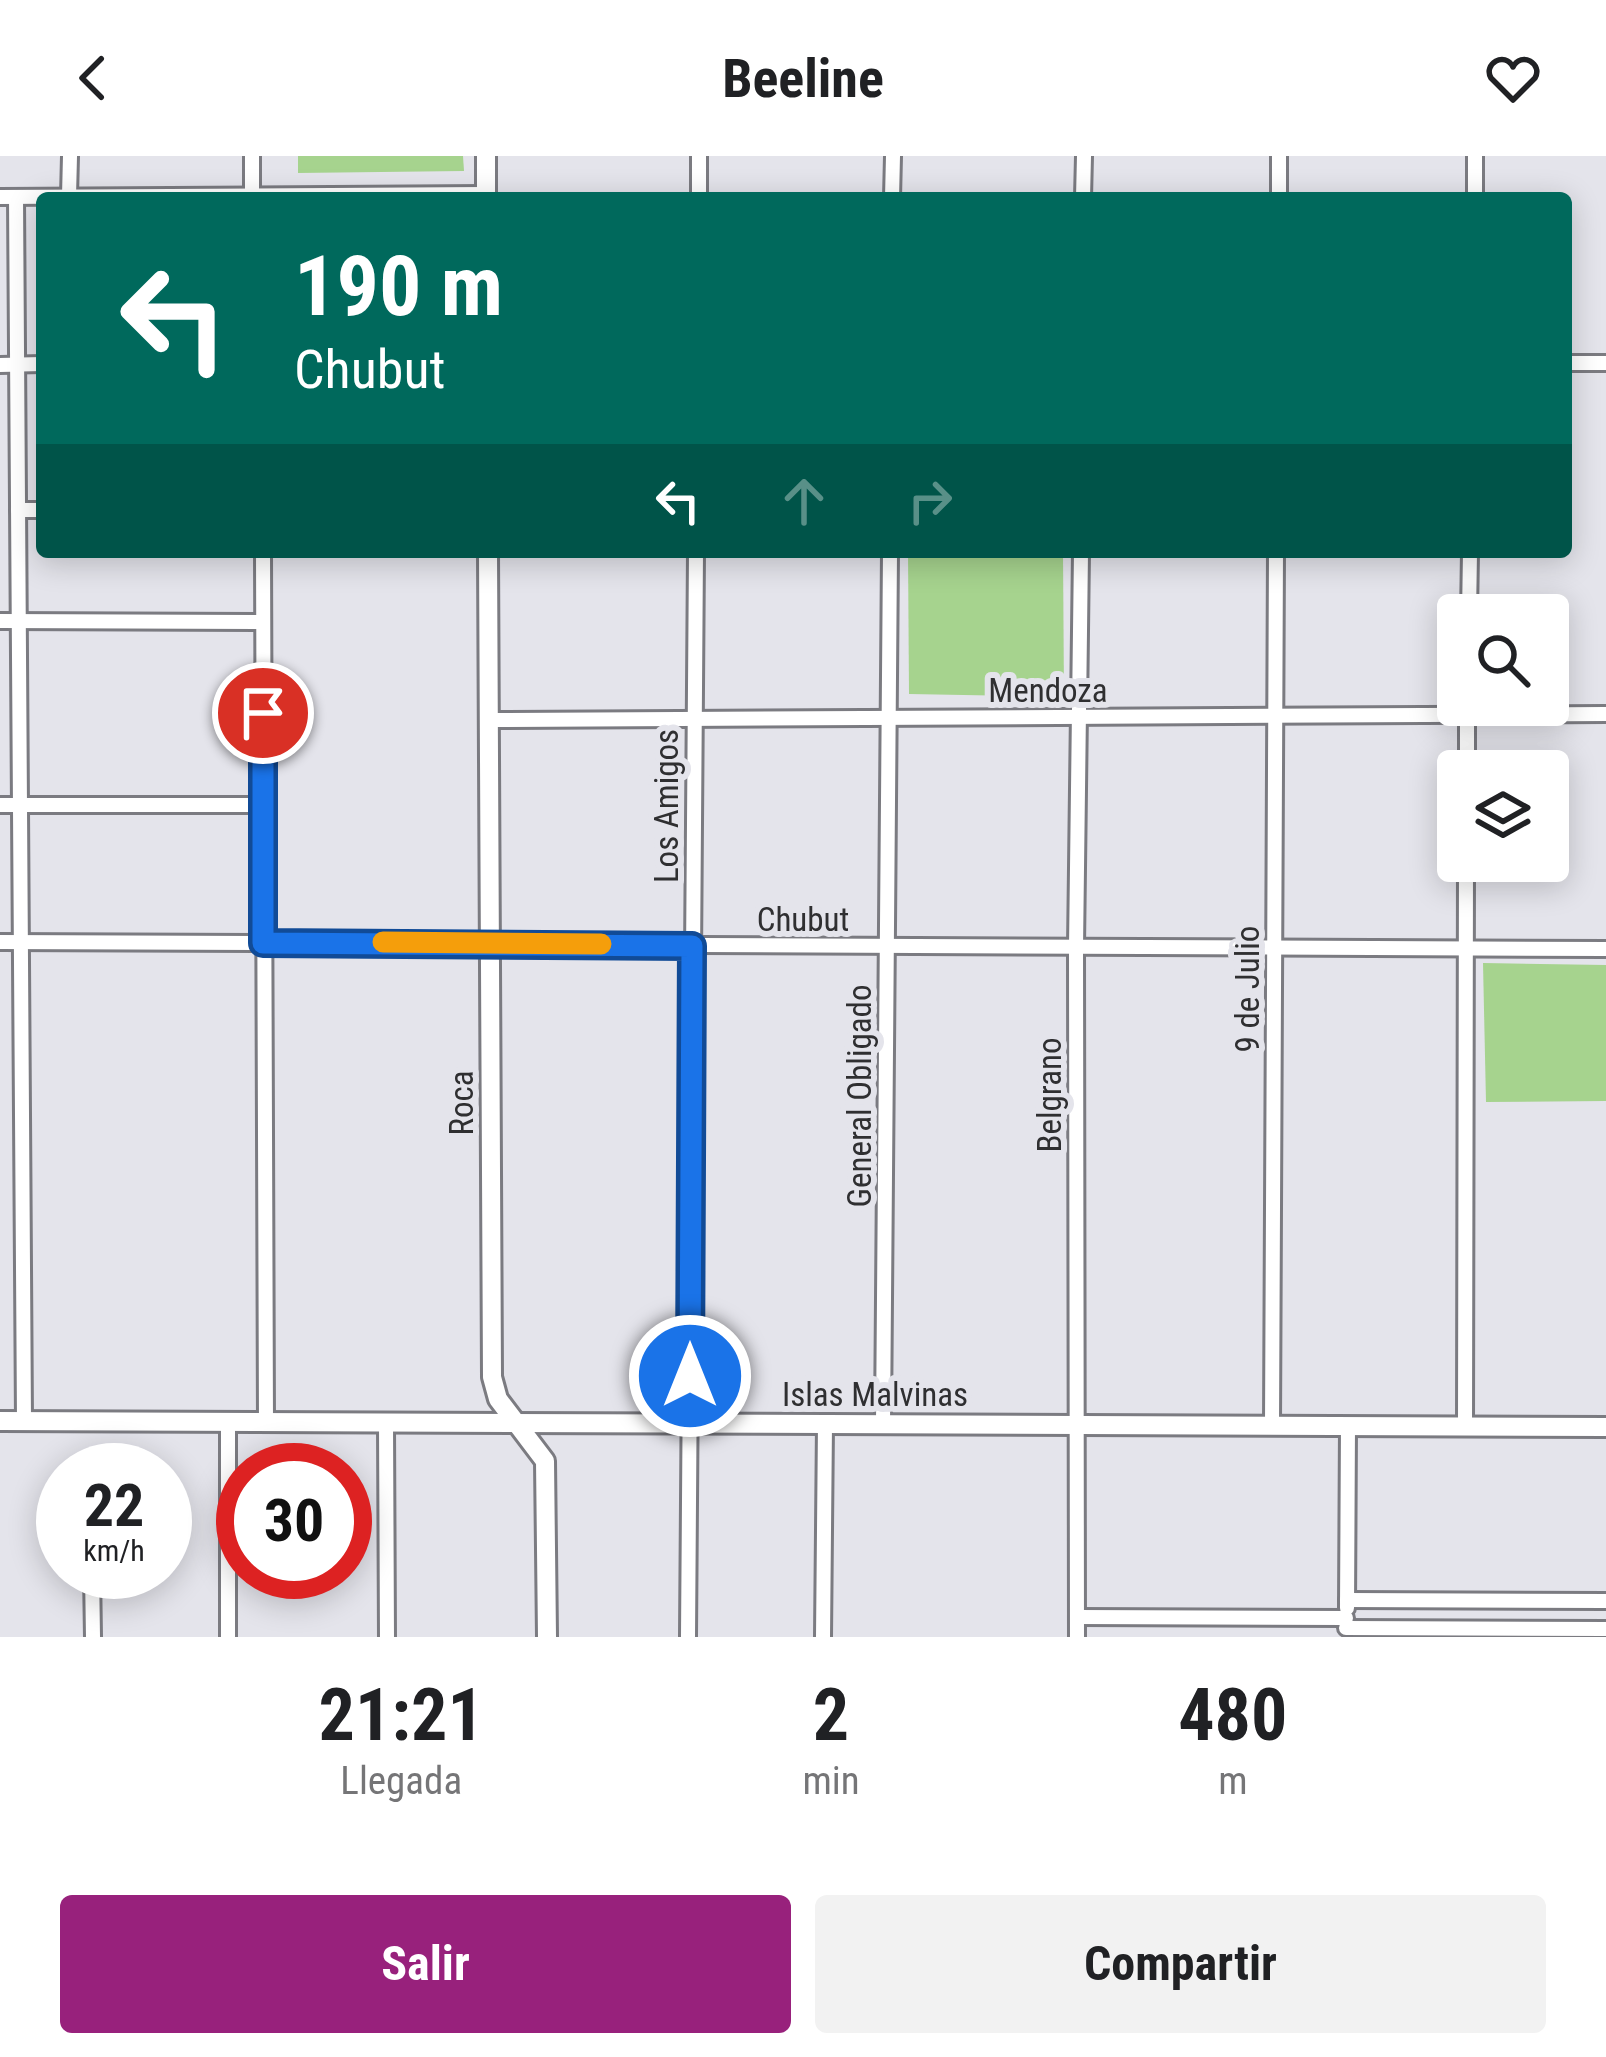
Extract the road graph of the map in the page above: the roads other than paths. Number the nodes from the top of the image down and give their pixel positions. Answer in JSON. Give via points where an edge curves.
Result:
{"nodes":[{"id":1,"x":70,"y":156,"type":"edge"},
{"id":2,"x":252,"y":156,"type":"edge"},
{"id":3,"x":486,"y":156,"type":"edge"},
{"id":4,"x":699,"y":156,"type":"edge"},
{"id":5,"x":893,"y":156,"type":"edge"},
{"id":6,"x":1084,"y":156,"type":"edge"},
{"id":7,"x":1279,"y":156,"type":"edge"},
{"id":8,"x":1475,"y":156,"type":"edge"},
{"id":9,"x":69,"y":192,"type":"edge"},
{"id":10,"x":252,"y":192,"type":"edge"},
{"id":11,"x":486,"y":192,"type":"edge"},
{"id":12,"x":699,"y":192,"type":"edge"},
{"id":13,"x":892,"y":192,"type":"edge"},
{"id":14,"x":1083,"y":192,"type":"edge"},
{"id":15,"x":1279,"y":192,"type":"edge"},
{"id":16,"x":1475,"y":192,"type":"edge"},
{"id":17,"x":8,"y":197,"type":"edge"},
{"id":18,"x":1572,"y":363,"type":"edge"},
{"id":19,"x":1606,"y":363,"type":"edge"},
{"id":20,"x":0,"y":364,"type":"edge"},
{"id":21,"x":17,"y":364,"type":"junction"},
{"id":22,"x":36,"y":364,"type":"edge"},
{"id":23,"x":18,"y":510,"type":"junction"},
{"id":24,"x":36,"y":510,"type":"edge"},
{"id":25,"x":263,"y":558,"type":"edge"},
{"id":26,"x":488,"y":558,"type":"edge"},
{"id":27,"x":696,"y":558,"type":"edge"},
{"id":28,"x":890,"y":558,"type":"edge"},
{"id":29,"x":1081,"y":558,"type":"edge"},
{"id":30,"x":1276,"y":558,"type":"edge"},
{"id":31,"x":1470,"y":558,"type":"edge"},
{"id":32,"x":1469,"y":594,"type":"edge"},
{"id":33,"x":0,"y":621,"type":"edge"},
{"id":34,"x":19,"y":621,"type":"junction"},
{"id":35,"x":263,"y":622,"type":"junction"},
{"id":36,"x":1437,"y":711,"type":"edge"},
{"id":37,"x":1569,"y":714,"type":"edge"},
{"id":38,"x":1606,"y":715,"type":"edge"},
{"id":39,"x":1274,"y":716,"type":"junction"},
{"id":40,"x":889,"y":717,"type":"junction"},
{"id":41,"x":1080,"y":717,"type":"junction"},
{"id":42,"x":694,"y":719,"type":"junction"},
{"id":43,"x":489,"y":720,"type":"junction"},
{"id":44,"x":20,"y":804,"type":"junction"},
{"id":45,"x":0,"y":805,"type":"edge"},
{"id":46,"x":263,"y":805,"type":"junction"},
{"id":47,"x":1466,"y":882,"type":"edge"},
{"id":48,"x":0,"y":942,"type":"edge"},
{"id":49,"x":21,"y":942,"type":"junction"},
{"id":50,"x":490,"y":942,"type":"junction"},
{"id":51,"x":263,"y":943,"type":"junction"},
{"id":52,"x":692,"y":946,"type":"junction"},
{"id":53,"x":887,"y":946,"type":"junction"},
{"id":54,"x":1076,"y":947,"type":"junction"},
{"id":55,"x":1274,"y":948,"type":"junction"},
{"id":56,"x":1466,"y":949,"type":"junction"},
{"id":57,"x":1606,"y":949,"type":"edge"},
{"id":58,"x":24,"y":1420,"type":"junction"},
{"id":59,"x":0,"y":1421,"type":"edge"},
{"id":60,"x":228,"y":1423,"type":"junction"},
{"id":61,"x":266,"y":1423,"type":"junction"},
{"id":62,"x":386,"y":1424,"type":"junction"},
{"id":63,"x":518,"y":1424,"type":"junction"},
{"id":64,"x":690,"y":1424,"type":"junction"},
{"id":65,"x":825,"y":1424,"type":"junction"},
{"id":66,"x":883,"y":1424,"type":"junction"},
{"id":67,"x":1076,"y":1425,"type":"junction"},
{"id":68,"x":1272,"y":1426,"type":"junction"},
{"id":69,"x":1348,"y":1426,"type":"junction"},
{"id":70,"x":1465,"y":1426,"type":"junction"},
{"id":71,"x":1606,"y":1427,"type":"edge"},
{"id":72,"x":93,"y":1599,"type":"edge"},
{"id":73,"x":1347,"y":1600,"type":"junction"},
{"id":74,"x":1606,"y":1601,"type":"edge"},
{"id":75,"x":1077,"y":1617,"type":"junction"},
{"id":76,"x":1346,"y":1628,"type":"edge"},
{"id":77,"x":1606,"y":1629,"type":"edge"},
{"id":78,"x":94,"y":1637,"type":"edge"},
{"id":79,"x":228,"y":1637,"type":"edge"},
{"id":80,"x":387,"y":1637,"type":"edge"},
{"id":81,"x":547,"y":1637,"type":"edge"},
{"id":82,"x":688,"y":1637,"type":"edge"},
{"id":83,"x":823,"y":1637,"type":"edge"},
{"id":84,"x":1077,"y":1637,"type":"edge"}],
"edges":[{"from":1,"to":9,"type":"street"},
{"from":2,"to":10,"type":"street"},
{"from":3,"to":11,"type":"street"},
{"from":4,"to":12,"type":"street"},
{"from":5,"to":13,"type":"street"},
{"from":6,"to":14,"type":"street"},
{"from":7,"to":15,"type":"street"},
{"from":8,"to":16,"type":"street"},
{"from":17,"to":21,"type":"street"},
{"from":18,"to":19,"type":"street"},
{"from":20,"to":21,"type":"street"},
{"from":21,"to":22,"type":"street"},
{"from":21,"to":23,"type":"street"},
{"from":23,"to":24,"type":"street"},
{"from":23,"to":34,"type":"street"},
{"from":25,"to":35,"type":"street"},
{"from":26,"to":43,"type":"street","name":"Roca"},
{"from":27,"to":42,"type":"street","name":"Los Amigos"},
{"from":28,"to":40,"type":"street","name":"General Obligado"},
{"from":29,"to":41,"type":"street","name":"Belgrano"},
{"from":30,"to":39,"type":"street","name":"9 de Julio"},
{"from":31,"to":32,"type":"street"},
{"from":33,"to":34,"type":"street"},
{"from":34,"to":35,"type":"street"},
{"from":34,"to":44,"type":"street"},
{"from":35,"to":46,"type":"street"},
{"from":36,"to":39,"type":"street","name":"Mendoza"},
{"from":37,"to":38,"type":"street","name":"Mendoza"},
{"from":39,"to":41,"type":"street","name":"Mendoza"},
{"from":39,"to":55,"type":"street","name":"9 de Julio"},
{"from":40,"to":41,"type":"street","name":"Mendoza"},
{"from":40,"to":42,"type":"street","name":"Mendoza"},
{"from":40,"to":53,"type":"street","name":"General Obligado"},
{"from":41,"to":54,"type":"street","name":"Belgrano"},
{"from":42,"to":43,"type":"street","name":"Mendoza"},
{"from":42,"to":52,"type":"street","name":"Los Amigos"},
{"from":43,"to":50,"type":"street","name":"Roca"},
{"from":44,"to":45,"type":"street"},
{"from":44,"to":46,"type":"street"},
{"from":44,"to":49,"type":"street"},
{"from":46,"to":51,"type":"street"},
{"from":47,"to":56,"type":"street"},
{"from":48,"to":49,"type":"street","name":"Chubut"},
{"from":49,"to":51,"type":"street","name":"Chubut"},
{"from":49,"to":58,"type":"street"},
{"from":50,"to":51,"type":"street","name":"Chubut"},
{"from":50,"to":52,"type":"street","name":"Chubut"},
{"from":50,"to":63,"type":"street","name":"Roca","via":[[492,1377]]},
{"from":51,"to":61,"type":"street"},
{"from":52,"to":53,"type":"street","name":"Chubut"},
{"from":52,"to":64,"type":"street","name":"Los Amigos"},
{"from":53,"to":54,"type":"street","name":"Chubut"},
{"from":53,"to":66,"type":"street","name":"General Obligado"},
{"from":54,"to":55,"type":"street","name":"Chubut"},
{"from":54,"to":67,"type":"street","name":"Belgrano"},
{"from":55,"to":56,"type":"street","name":"Chubut"},
{"from":55,"to":68,"type":"street","name":"9 de Julio"},
{"from":56,"to":57,"type":"street","name":"Chubut"},
{"from":56,"to":70,"type":"street"},
{"from":58,"to":59,"type":"street","name":"Islas Malvinas"},
{"from":58,"to":60,"type":"street","name":"Islas Malvinas"},
{"from":60,"to":61,"type":"street","name":"Islas Malvinas"},
{"from":60,"to":79,"type":"street"},
{"from":61,"to":62,"type":"street","name":"Islas Malvinas"},
{"from":62,"to":63,"type":"street","name":"Islas Malvinas"},
{"from":62,"to":80,"type":"street"},
{"from":63,"to":64,"type":"street","name":"Islas Malvinas"},
{"from":63,"to":81,"type":"street","name":"Roca","via":[[547,1472]]},
{"from":64,"to":65,"type":"street","name":"Islas Malvinas"},
{"from":64,"to":82,"type":"street","name":"Los Amigos"},
{"from":65,"to":66,"type":"street","name":"Islas Malvinas"},
{"from":65,"to":83,"type":"street"},
{"from":66,"to":67,"type":"street","name":"Islas Malvinas"},
{"from":67,"to":68,"type":"street","name":"Islas Malvinas"},
{"from":67,"to":75,"type":"street","name":"Belgrano"},
{"from":68,"to":69,"type":"street","name":"Islas Malvinas"},
{"from":69,"to":70,"type":"street","name":"Islas Malvinas"},
{"from":69,"to":73,"type":"street"},
{"from":70,"to":71,"type":"street","name":"Islas Malvinas"},
{"from":72,"to":78,"type":"street"},
{"from":73,"to":74,"type":"street"},
{"from":73,"to":76,"type":"street"},
{"from":75,"to":76,"type":"street"},
{"from":75,"to":84,"type":"street","name":"Belgrano"},
{"from":76,"to":77,"type":"street"}]}
